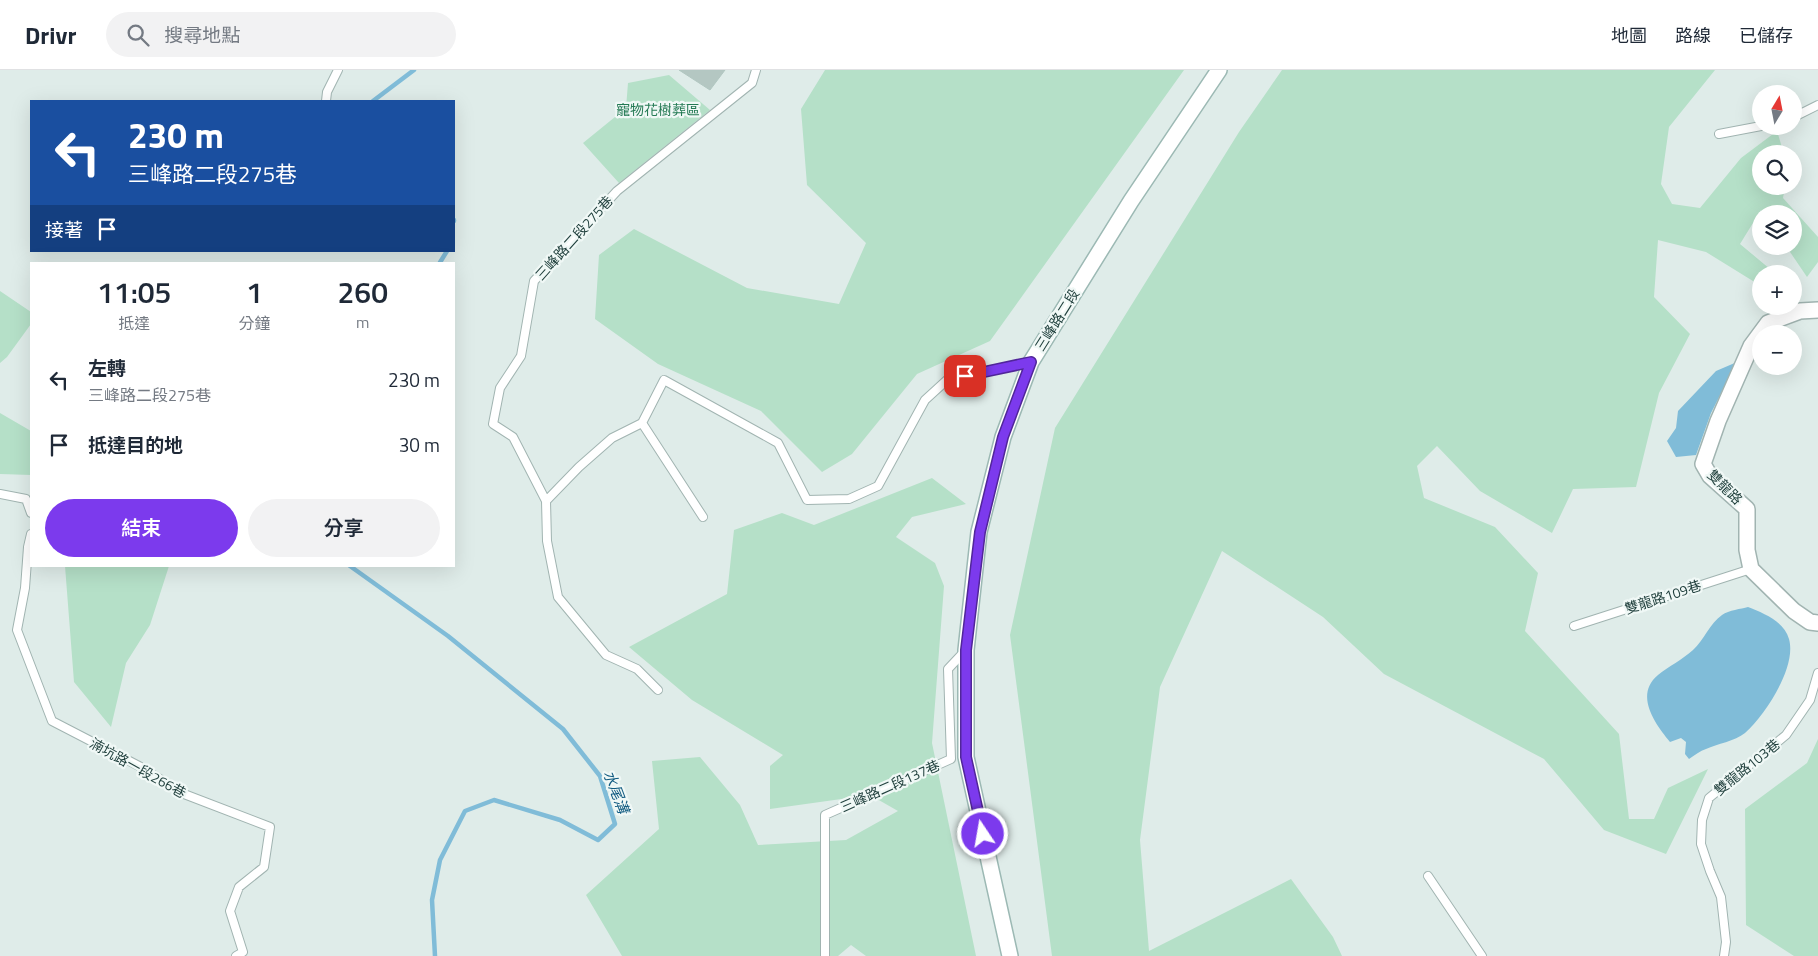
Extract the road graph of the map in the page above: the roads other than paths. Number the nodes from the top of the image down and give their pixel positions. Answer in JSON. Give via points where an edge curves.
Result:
{"nodes":[{"id":1,"x":338,"y":70,"type":"edge"},
{"id":2,"x":756,"y":70,"type":"edge"},
{"id":3,"x":1218,"y":70,"type":"edge"},
{"id":4,"x":326,"y":100,"type":"edge"},
{"id":5,"x":1818,"y":105,"type":"edge"},
{"id":6,"x":1802,"y":113,"type":"edge"},
{"id":7,"x":1752,"y":128,"type":"edge"},
{"id":8,"x":1719,"y":134,"type":"dead end"},
{"id":9,"x":1818,"y":310,"type":"edge"},
{"id":10,"x":1031,"y":362,"type":"junction"},
{"id":11,"x":642,"y":423,"type":"junction"},
{"id":12,"x":0,"y":494,"type":"edge"},
{"id":13,"x":546,"y":501,"type":"junction"},
{"id":14,"x":30,"y":510,"type":"edge"},
{"id":15,"x":703,"y":517,"type":"dead end"},
{"id":16,"x":30,"y":538,"type":"edge"},
{"id":17,"x":1751,"y":569,"type":"junction"},
{"id":18,"x":1818,"y":623,"type":"edge"},
{"id":19,"x":1574,"y":626,"type":"dead end"},
{"id":20,"x":966,"y":650,"type":"junction"},
{"id":21,"x":1818,"y":673,"type":"edge"},
{"id":22,"x":658,"y":690,"type":"dead end"},
{"id":23,"x":1428,"y":876,"type":"dead end"},
{"id":24,"x":236,"y":956,"type":"edge"},
{"id":25,"x":825,"y":956,"type":"edge"},
{"id":26,"x":1010,"y":956,"type":"edge"},
{"id":27,"x":1482,"y":956,"type":"edge"},
{"id":28,"x":1724,"y":956,"type":"edge"}],
"edges":[{"from":1,"to":4,"type":"lane"},
{"from":2,"to":13,"type":"lane","name":"三峰路二段275巷","via":[[752,83],[617,191],[534,280],[521,356],[500,388],[493,424],[513,437]]},
{"from":3,"to":10,"type":"street","name":"三峰路二段","via":[[1131,201]]},
{"from":5,"to":6,"type":"lane"},
{"from":7,"to":8,"type":"lane"},
{"from":9,"to":17,"type":"street","name":"雙龍路","via":[[1800,312],[1768,324],[1751,346],[1703,464],[1710,476],[1747,509],[1747,550]]},
{"from":10,"to":11,"type":"lane","via":[[948,379],[926,400],[878,486],[849,499],[807,500],[778,443],[664,380]]},
{"from":10,"to":20,"type":"street","name":"三峰路二段","via":[[1003,437],[980,532]]},
{"from":11,"to":13,"type":"lane","via":[[612,438]]},
{"from":11,"to":15,"type":"lane"},
{"from":12,"to":14,"type":"lane","via":[[26,498]]},
{"from":13,"to":22,"type":"lane","via":[[547,542],[558,597],[606,655],[637,669]]},
{"from":16,"to":24,"type":"lane","name":"湳坑路一段266巷","via":[[25,588],[16,630],[52,721],[139,766],[184,794],[270,827],[264,867],[239,887],[230,911],[243,952]]},
{"from":17,"to":18,"type":"street","via":[[1794,611],[1810,622]]},
{"from":17,"to":19,"type":"lane","name":"雙龍路109巷"},
{"from":20,"to":25,"type":"lane","name":"三峰路二段137巷","via":[[948,669],[951,759],[825,815]]},
{"from":20,"to":26,"type":"street","name":"三峰路二段","via":[[966,757]]},
{"from":21,"to":28,"type":"lane","name":"雙龍路103巷","via":[[1810,700],[1786,735],[1709,798],[1702,820],[1701,844],[1721,897],[1726,942]]},
{"from":23,"to":27,"type":"lane"}]}
